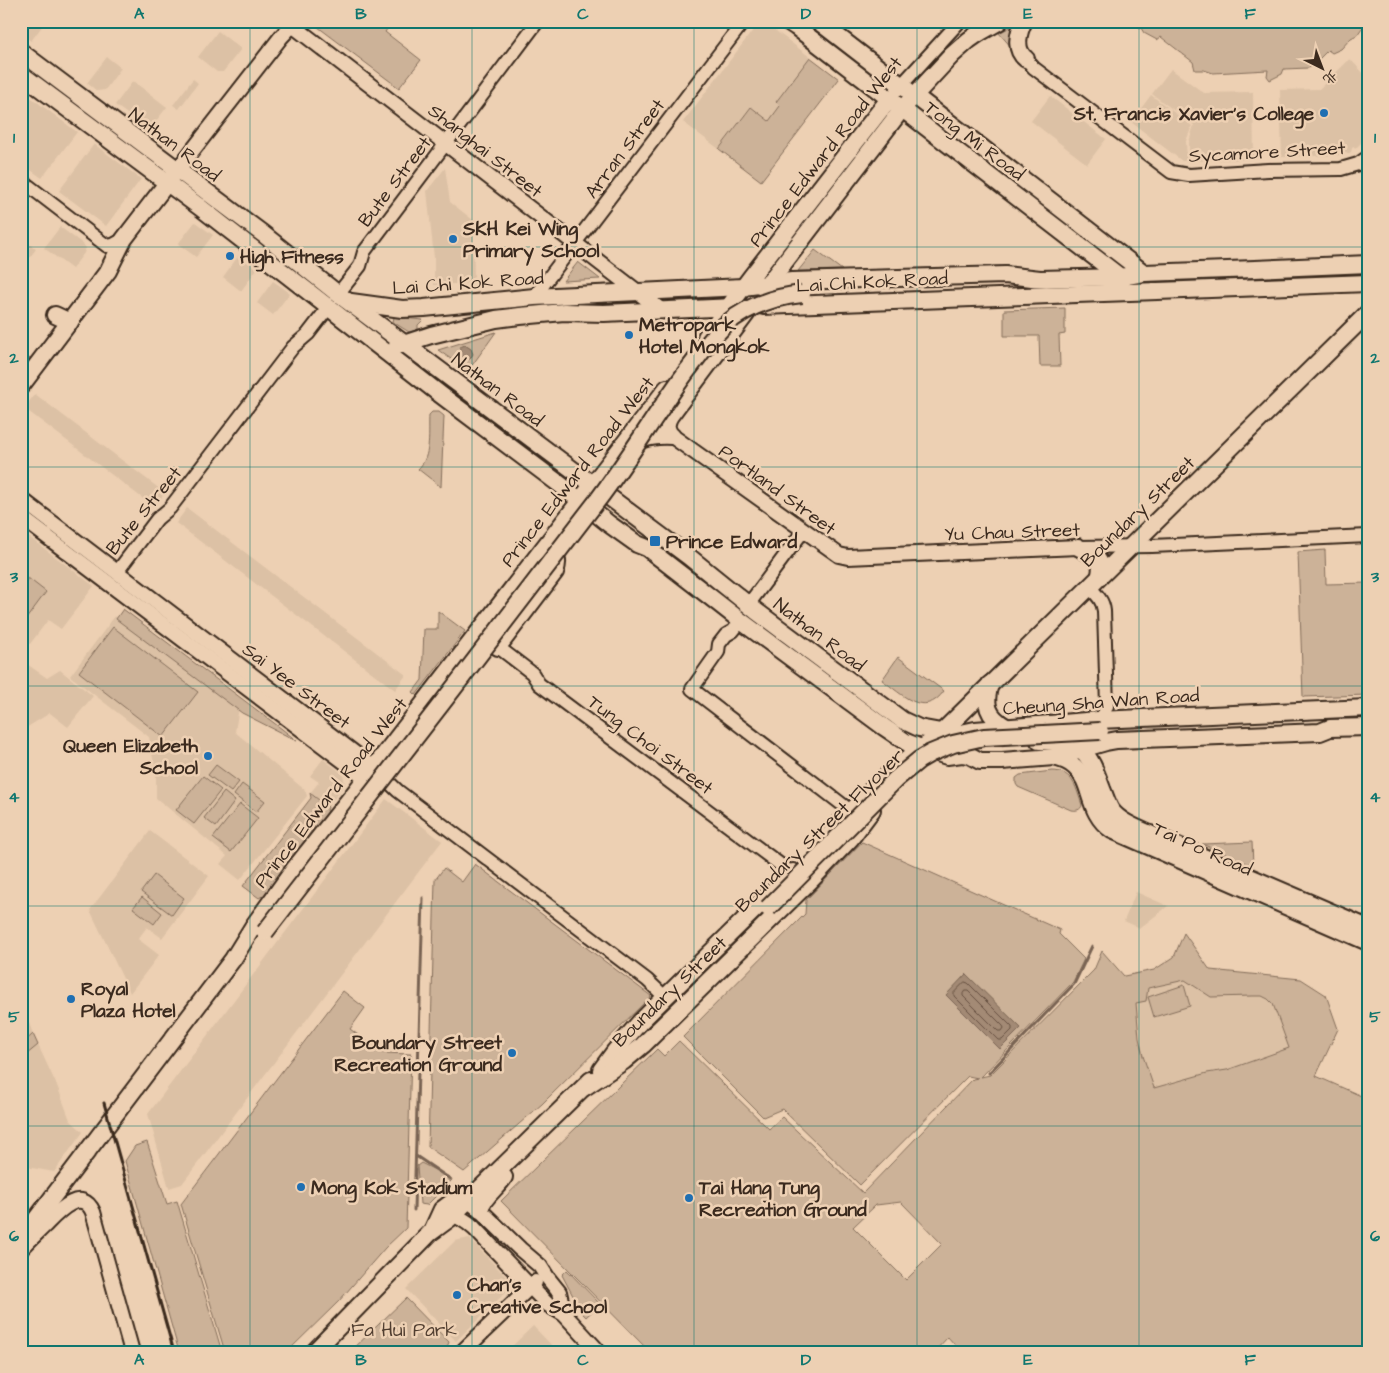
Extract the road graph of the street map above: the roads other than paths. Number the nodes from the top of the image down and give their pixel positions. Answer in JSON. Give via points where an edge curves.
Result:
{"nodes":[{"id":1,"x":538,"y":21,"type":"edge"},
{"id":2,"x":744,"y":21,"type":"edge"},
{"id":3,"x":787,"y":21,"type":"edge"},
{"id":4,"x":818,"y":21,"type":"edge"},
{"id":5,"x":960,"y":21,"type":"edge"},
{"id":6,"x":1000,"y":21,"type":"edge"},
{"id":7,"x":1024,"y":21,"type":"edge"},
{"id":8,"x":292,"y":23,"type":"edge"},
{"id":9,"x":21,"y":52,"type":"edge"},
{"id":10,"x":1030,"y":64,"type":"joint"},
{"id":11,"x":21,"y":74,"type":"edge"},
{"id":12,"x":900,"y":85,"type":"junction"},
{"id":13,"x":914,"y":95,"type":"junction"},
{"id":14,"x":896,"y":104,"type":"junction"},
{"id":15,"x":446,"y":143,"type":"junction"},
{"id":16,"x":1368,"y":158,"type":"edge"},
{"id":17,"x":172,"y":176,"type":"junction"},
{"id":18,"x":21,"y":180,"type":"edge"},
{"id":19,"x":124,"y":239,"type":"junction"},
{"id":20,"x":575,"y":243,"type":"junction"},
{"id":21,"x":1368,"y":264,"type":"edge"},
{"id":22,"x":1144,"y":273,"type":"junction"},
{"id":23,"x":1121,"y":277,"type":"junction"},
{"id":24,"x":1040,"y":279,"type":"junction"},
{"id":25,"x":1368,"y":283,"type":"edge"},
{"id":26,"x":767,"y":285,"type":"junction"},
{"id":27,"x":743,"y":287,"type":"junction"},
{"id":28,"x":1005,"y":287,"type":"joint"},
{"id":29,"x":1138,"y":292,"type":"junction"},
{"id":30,"x":640,"y":293,"type":"junction"},
{"id":31,"x":534,"y":297,"type":"junction"},
{"id":32,"x":343,"y":298,"type":"junction"},
{"id":33,"x":814,"y":304,"type":"junction"},
{"id":34,"x":753,"y":306,"type":"junction"},
{"id":35,"x":728,"y":307,"type":"junction"},
{"id":36,"x":328,"y":308,"type":"junction"},
{"id":37,"x":661,"y":310,"type":"junction"},
{"id":38,"x":1368,"y":313,"type":"edge"},
{"id":39,"x":404,"y":343,"type":"junction"},
{"id":40,"x":383,"y":350,"type":"junction"},
{"id":41,"x":21,"y":386,"type":"edge"},
{"id":42,"x":672,"y":436,"type":"junction"},
{"id":43,"x":618,"y":450,"type":"junction"},
{"id":44,"x":586,"y":492,"type":"junction"},
{"id":45,"x":21,"y":499,"type":"edge"},
{"id":46,"x":21,"y":517,"type":"edge"},
{"id":47,"x":804,"y":530,"type":"junction"},
{"id":48,"x":1368,"y":536,"type":"edge"},
{"id":49,"x":1130,"y":546,"type":"junction"},
{"id":50,"x":544,"y":547,"type":"junction"},
{"id":51,"x":1078,"y":548,"type":"junction"},
{"id":52,"x":867,"y":556,"type":"joint"},
{"id":53,"x":117,"y":572,"type":"junction"},
{"id":54,"x":1094,"y":581,"type":"junction"},
{"id":55,"x":748,"y":605,"type":"junction"},
{"id":56,"x":737,"y":626,"type":"junction"},
{"id":57,"x":467,"y":647,"type":"junction"},
{"id":58,"x":496,"y":652,"type":"junction"},
{"id":59,"x":990,"y":684,"type":"junction"},
{"id":60,"x":432,"y":692,"type":"junction"},
{"id":61,"x":1368,"y":708,"type":"edge"},
{"id":62,"x":445,"y":717,"type":"dead end"},
{"id":63,"x":1098,"y":720,"type":"junction"},
{"id":64,"x":1325,"y":724,"type":"junction"},
{"id":65,"x":1006,"y":727,"type":"junction"},
{"id":66,"x":1368,"y":727,"type":"edge"},
{"id":67,"x":961,"y":733,"type":"junction"},
{"id":68,"x":931,"y":743,"type":"junction"},
{"id":69,"x":1081,"y":750,"type":"junction"},
{"id":70,"x":1054,"y":757,"type":"junction"},
{"id":71,"x":370,"y":773,"type":"junction"},
{"id":72,"x":852,"y":812,"type":"junction"},
{"id":73,"x":792,"y":872,"type":"junction"},
{"id":74,"x":798,"y":893,"type":"junction"},
{"id":75,"x":1368,"y":928,"type":"edge"},
{"id":76,"x":1368,"y":942,"type":"edge"},
{"id":77,"x":236,"y":954,"type":"junction"},
{"id":78,"x":668,"y":1000,"type":"junction"},
{"id":79,"x":585,"y":1087,"type":"junction"},
{"id":80,"x":474,"y":1205,"type":"junction"},
{"id":81,"x":454,"y":1214,"type":"junction"},
{"id":82,"x":430,"y":1233,"type":"junction"},
{"id":83,"x":21,"y":1246,"type":"edge"},
{"id":84,"x":520,"y":1249,"type":"junction"},
{"id":85,"x":547,"y":1277,"type":"junction"},
{"id":86,"x":530,"y":1287,"type":"junction"},
{"id":87,"x":564,"y":1314,"type":"junction"},
{"id":88,"x":132,"y":1352,"type":"edge"},
{"id":89,"x":314,"y":1352,"type":"edge"},
{"id":90,"x":462,"y":1352,"type":"edge"},
{"id":91,"x":598,"y":1352,"type":"edge"}],
"edges":[{"from":1,"to":15,"type":"street","name":"Bute Street"},
{"from":2,"to":20,"type":"street","name":"Arran Street"},
{"from":3,"to":14,"type":"main road","name":"Tong Mi Road"},
{"from":4,"to":12,"type":"main road","name":"Tong Mi Road"},
{"from":5,"to":12,"type":"street","name":"Prince Edward Road West"},
{"from":6,"to":13,"type":"main road","name":"Prince Edward Road West","via":[[956,51]]},
{"from":7,"to":10,"type":"main road","via":[[1018,46],[1021,56]]},
{"from":8,"to":15,"type":"main road","name":"Shanghai Street"},
{"from":8,"to":17,"type":"main road"},
{"from":9,"to":17,"type":"main road","name":"Nathan Road"},
{"from":10,"to":16,"type":"street","name":"Sycamore Street","via":[[1171,172],[1189,175],[1341,169]]},
{"from":11,"to":17,"type":"main road","name":"Nathan Road"},
{"from":12,"to":13,"type":"main road","name":"Tong Mi Road"},
{"from":12,"to":14,"type":"street","name":"Prince Edward Road West"},
{"from":13,"to":14,"type":"main road","name":"Prince Edward Road West"},
{"from":13,"to":22,"type":"main road","name":"Tong Mi Road"},
{"from":14,"to":23,"type":"main road","name":"Tong Mi Road"},
{"from":14,"to":26,"type":"main road","name":"Prince Edward Road West","via":[[794,252]]},
{"from":14,"to":27,"type":"main road","name":"Prince Edward Road West"},
{"from":15,"to":20,"type":"main road","name":"Shanghai Street"},
{"from":15,"to":32,"type":"street","name":"Bute Street","via":[[364,252]]},
{"from":17,"to":19,"type":"main road"},
{"from":17,"to":32,"type":"main road","name":"Nathan Road","via":[[275,244]]},
{"from":17,"to":36,"type":"main road","name":"Nathan Road","via":[[196,204]]},
{"from":18,"to":19,"type":"street","via":[[107,246]]},
{"from":19,"to":41,"type":"main road","via":[[108,271],[62,318]]},
{"from":20,"to":30,"type":"main road","name":"Shanghai Street"},
{"from":20,"to":31,"type":"street","name":"Arran Street"},
{"from":21,"to":22,"type":"main road","name":"Lai Chi Kok Road"},
{"from":22,"to":23,"type":"main road","name":"Lai Chi Kok Road"},
{"from":23,"to":24,"type":"main road","name":"Lai Chi Kok Road"},
{"from":23,"to":29,"type":"main road","name":"Tong Mi Road"},
{"from":24,"to":26,"type":"main road","name":"Lai Chi Kok Road","via":[[1006,275],[807,280]]},
{"from":24,"to":28,"type":"main road","name":"Lai Chi Kok Road"},
{"from":25,"to":29,"type":"main road","name":"Lai Chi Kok Road"},
{"from":26,"to":27,"type":"main road","name":"Lai Chi Kok Road"},
{"from":26,"to":33,"type":"main road"},
{"from":26,"to":34,"type":"main road","name":"Prince Edward Road West"},
{"from":27,"to":30,"type":"main road","name":"Lai Chi Kok Road"},
{"from":27,"to":35,"type":"main road","name":"Prince Edward Road West"},
{"from":28,"to":77,"type":"main road","name":"Prince Edward Road West","bridge":true,"via":[[786,296],[754,306],[727,324],[665,401],[599,498],[424,728],[265,932]]},
{"from":29,"to":33,"type":"main road","name":"Lai Chi Kok Road"},
{"from":30,"to":31,"type":"main road","name":"Lai Chi Kok Road"},
{"from":30,"to":37,"type":"main road","name":"Shanghai Street"},
{"from":31,"to":32,"type":"main road","name":"Lai Chi Kok Road","via":[[402,309]]},
{"from":32,"to":39,"type":"main road","name":"Nathan Road"},
{"from":33,"to":34,"type":"main road","name":"Lai Chi Kok Road"},
{"from":34,"to":35,"type":"main road","name":"Lai Chi Kok Road"},
{"from":34,"to":42,"type":"main road","name":"Prince Edward Road West","via":[[671,416],[667,426]]},
{"from":35,"to":37,"type":"main road","name":"Lai Chi Kok Road"},
{"from":35,"to":43,"type":"main road","name":"Prince Edward Road West"},
{"from":36,"to":40,"type":"main road","name":"Nathan Road"},
{"from":36,"to":53,"type":"street","name":"Bute Street","via":[[293,347]]},
{"from":37,"to":39,"type":"main road","name":"Lai Chi Kok Road","via":[[564,312],[496,319]]},
{"from":38,"to":49,"type":"main road","name":"Boundary Street"},
{"from":39,"to":40,"type":"main road","name":"Lai Chi Kok Road"},
{"from":39,"to":44,"type":"main road","name":"Nathan Road"},
{"from":40,"to":44,"type":"main road","name":"Nathan Road"},
{"from":42,"to":43,"type":"main road","via":[[648,437]]},
{"from":42,"to":47,"type":"main road","name":"Portland Street"},
{"from":43,"to":44,"type":"main road","name":"Prince Edward Road West"},
{"from":44,"to":50,"type":"main road","name":"Prince Edward Road West"},
{"from":44,"to":55,"type":"main road","name":"Nathan Road","via":[[688,556]]},
{"from":44,"to":56,"type":"main road","name":"Nathan Road","via":[[613,527],[712,598]]},
{"from":45,"to":53,"type":"main road","name":"Sai Yee Street"},
{"from":46,"to":71,"type":"main road","name":"Sai Yee Street"},
{"from":47,"to":52,"type":"main road","name":"Portland Street","via":[[839,555]]},
{"from":47,"to":55,"type":"street"},
{"from":48,"to":49,"type":"street","name":"Yu Chau Street"},
{"from":49,"to":51,"type":"street","name":"Yu Chau Street"},
{"from":49,"to":54,"type":"main road","name":"Boundary Street"},
{"from":50,"to":57,"type":"main road","name":"Prince Edward Road West"},
{"from":50,"to":58,"type":"main road","via":[[556,558],[555,572]]},
{"from":51,"to":52,"type":"main road","name":"Yu Chau Street"},
{"from":51,"to":54,"type":"main road","via":[[1093,554],[1101,565]]},
{"from":53,"to":71,"type":"main road","name":"Sai Yee Street"},
{"from":54,"to":59,"type":"main road","name":"Boundary Street"},
{"from":54,"to":63,"type":"street","via":[[1103,607],[1107,706]]},
{"from":55,"to":68,"type":"main road","name":"Nathan Road","via":[[902,720],[919,728]]},
{"from":56,"to":68,"type":"main road","name":"Nathan Road","via":[[906,742]]},
{"from":56,"to":72,"type":"street","via":[[719,644],[718,652],[692,689]]},
{"from":57,"to":58,"type":"street","via":[[484,642],[492,644]]},
{"from":57,"to":60,"type":"main road","name":"Prince Edward Road West"},
{"from":58,"to":73,"type":"street","name":"Tung Choi Street","via":[[532,673],[539,684]]},
{"from":59,"to":65,"type":"main road","via":[[988,709],[998,723]]},
{"from":59,"to":68,"type":"main road","name":"Boundary Street"},
{"from":60,"to":62,"type":"main road","via":[[436,707]]},
{"from":60,"to":71,"type":"main road","name":"Prince Edward Road West"},
{"from":61,"to":63,"type":"main road","name":"Cheung Sha Wan Road"},
{"from":63,"to":65,"type":"main road","name":"Cheung Sha Wan Road"},
{"from":64,"to":66,"type":"main road"},
{"from":64,"to":69,"type":"main road","via":[[1320,732],[1117,740]]},
{"from":64,"to":78,"type":"main road","name":"Boundary Street Flyover","bridge":true,"via":[[1009,735],[967,740],[940,749],[919,760],[896,779],[768,908]]},
{"from":65,"to":67,"type":"main road","name":"Cheung Sha Wan Road"},
{"from":67,"to":68,"type":"main road","name":"Nathan Road"},
{"from":67,"to":69,"type":"main road","name":"Cheung Sha Wan Road","via":[[971,738],[997,741],[1067,742]]},
{"from":68,"to":70,"type":"main road","via":[[953,760],[964,764]]},
{"from":68,"to":72,"type":"main road","name":"Boundary Street","via":[[892,772]]},
{"from":68,"to":74,"type":"main road","name":"Boundary Street","via":[[913,771],[872,810],[851,838]]},
{"from":69,"to":70,"type":"main road"},
{"from":69,"to":75,"type":"main road","name":"Tai Po Road","via":[[1091,760],[1110,808],[1124,822]]},
{"from":70,"to":76,"type":"main road","name":"Tai Po Road","via":[[1078,770],[1097,815],[1112,830]]},
{"from":71,"to":77,"type":"main road","name":"Prince Edward Road West","via":[[289,876]]},
{"from":71,"to":78,"type":"street","name":"Sai Yee Street","via":[[647,980]]},
{"from":72,"to":73,"type":"main road","name":"Boundary Street"},
{"from":73,"to":74,"type":"street","via":[[800,879]]},
{"from":73,"to":78,"type":"main road","name":"Boundary Street"},
{"from":74,"to":79,"type":"main road","name":"Boundary Street","via":[[643,1045]]},
{"from":77,"to":83,"type":"main road","name":"Prince Edward Road West","via":[[30,1227]]},
{"from":78,"to":79,"type":"main road","name":"Boundary Street","via":[[636,1038]]},
{"from":79,"to":80,"type":"main road","name":"Boundary Street","via":[[504,1164]]},
{"from":80,"to":81,"type":"main road","name":"Boundary Street"},
{"from":80,"to":82,"type":"main road","name":"Boundary Street","via":[[462,1198],[444,1206]]},
{"from":80,"to":84,"type":"main road"},
{"from":81,"to":82,"type":"main road","name":"Boundary Street"},
{"from":81,"to":86,"type":"main road","via":[[468,1222]]},
{"from":82,"to":89,"type":"main road","name":"Boundary Street"},
{"from":83,"to":88,"type":"main road","name":"Prince Edward Road West","via":[[71,1203],[83,1201],[88,1204],[93,1212]]},
{"from":84,"to":85,"type":"main road","via":[[540,1266]]},
{"from":84,"to":86,"type":"main road","via":[[532,1273]]},
{"from":85,"to":86,"type":"main road"},
{"from":85,"to":87,"type":"main road","via":[[559,1292]]},
{"from":86,"to":87,"type":"main road","via":[[547,1304]]},
{"from":86,"to":90,"type":"main road"},
{"from":87,"to":91,"type":"main road"}]}
